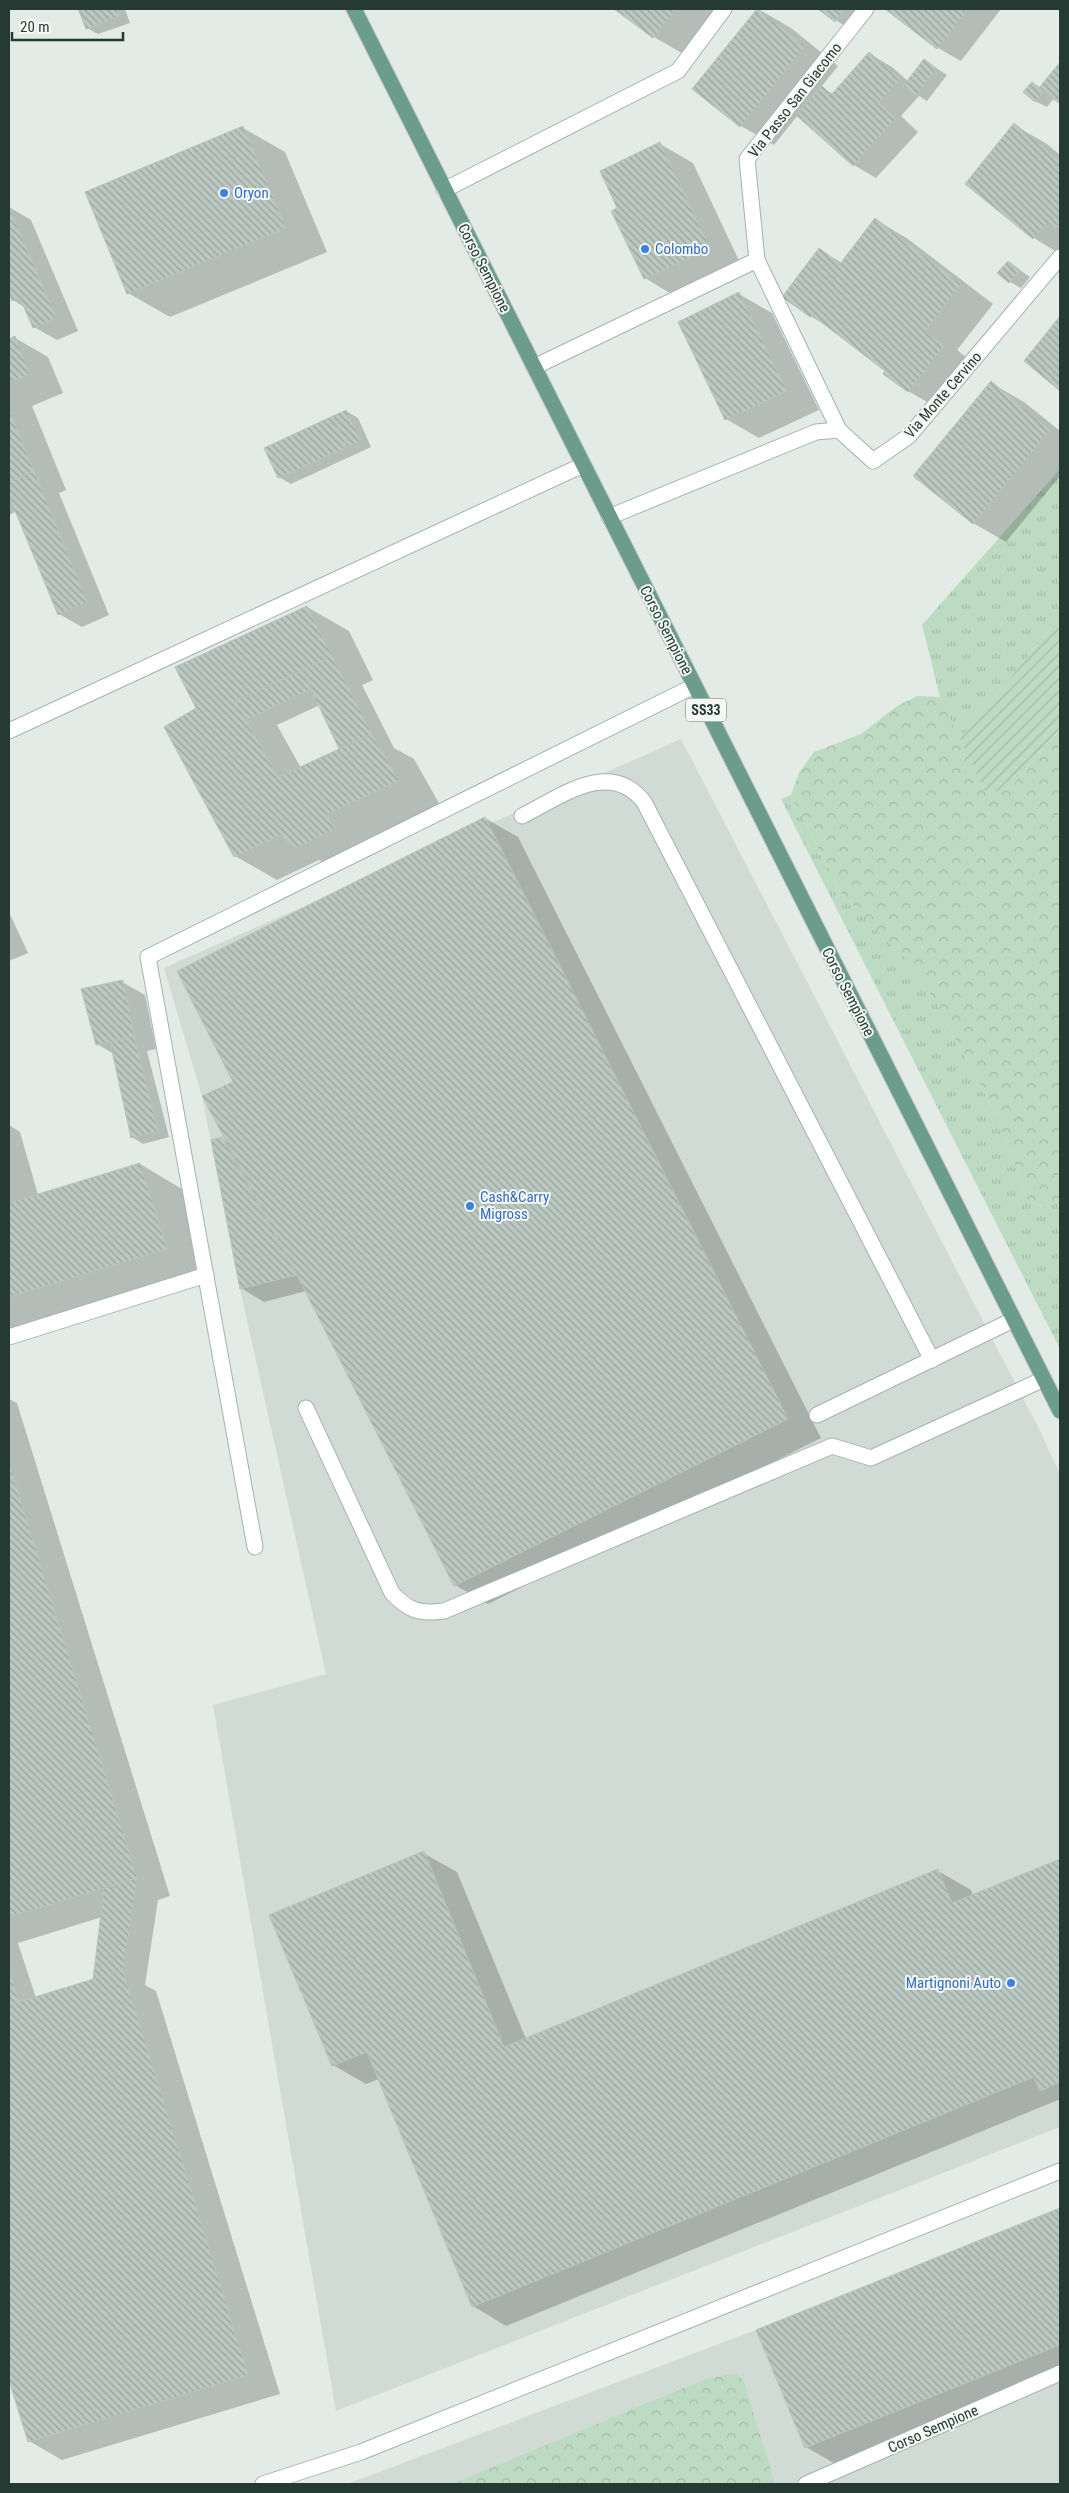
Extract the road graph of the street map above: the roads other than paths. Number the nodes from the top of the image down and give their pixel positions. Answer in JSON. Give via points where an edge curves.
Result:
{"nodes":[{"id":1,"x":354,"y":9,"type":"edge"},
{"id":2,"x":724,"y":9,"type":"edge"},
{"id":3,"x":866,"y":9,"type":"edge"},
{"id":4,"x":444,"y":190,"type":"junction"},
{"id":5,"x":1060,"y":257,"type":"edge"},
{"id":6,"x":757,"y":260,"type":"junction"},
{"id":7,"x":534,"y":367,"type":"junction"},
{"id":8,"x":839,"y":430,"type":"junction"},
{"id":9,"x":582,"y":465,"type":"junction"},
{"id":10,"x":609,"y":517,"type":"junction"},
{"id":11,"x":694,"y":686,"type":"junction"},
{"id":12,"x":9,"y":731,"type":"edge"},
{"id":13,"x":522,"y":816,"type":"dead end"},
{"id":14,"x":206,"y":1275,"type":"junction"},
{"id":15,"x":1013,"y":1320,"type":"junction"},
{"id":16,"x":9,"y":1338,"type":"edge"},
{"id":17,"x":932,"y":1360,"type":"junction"},
{"id":18,"x":1044,"y":1379,"type":"junction"},
{"id":19,"x":306,"y":1408,"type":"dead end"},
{"id":20,"x":1060,"y":1411,"type":"edge"},
{"id":21,"x":817,"y":1415,"type":"dead end"},
{"id":22,"x":255,"y":1547,"type":"dead end"},
{"id":23,"x":1060,"y":2171,"type":"edge"},
{"id":24,"x":1060,"y":2373,"type":"edge"},
{"id":25,"x":284,"y":2481,"type":"edge"},
{"id":26,"x":263,"y":2484,"type":"edge"},
{"id":27,"x":806,"y":2484,"type":"edge"}],
"edges":[{"from":1,"to":4,"type":"main road","name":"Corso Sempione","number":"SS33"},
{"from":2,"to":4,"type":"street","via":[[678,71]]},
{"from":3,"to":6,"type":"street","name":"Via Passo San Giacomo","via":[[747,159]]},
{"from":4,"to":7,"type":"main road","name":"Corso Sempione","number":"SS33"},
{"from":5,"to":8,"type":"street","name":"Via Monte Cervino","via":[[909,436],[873,461]]},
{"from":6,"to":7,"type":"street"},
{"from":6,"to":8,"type":"street","name":"Via Passo San Giacomo"},
{"from":7,"to":9,"type":"main road","name":"Corso Sempione","number":"SS33"},
{"from":8,"to":10,"type":"street","via":[[816,432]]},
{"from":9,"to":10,"type":"main road","name":"Corso Sempione","number":"SS33"},
{"from":9,"to":12,"type":"street"},
{"from":10,"to":11,"type":"main road","name":"Corso Sempione","number":"SS33"},
{"from":11,"to":14,"type":"street","via":[[148,957]]},
{"from":11,"to":15,"type":"main road","name":"Corso Sempione","number":"SS33"},
{"from":13,"to":17,"type":"street","via":[[584,785],[604,781],[627,786],[644,802]]},
{"from":14,"to":16,"type":"street"},
{"from":14,"to":22,"type":"street"},
{"from":15,"to":17,"type":"street"},
{"from":15,"to":18,"type":"main road","name":"Corso Sempione","number":"SS33"},
{"from":17,"to":21,"type":"street"},
{"from":18,"to":19,"type":"street","via":[[871,1458],[832,1446],[444,1611],[427,1613],[406,1607],[392,1593]]},
{"from":18,"to":20,"type":"main road","name":"Corso Sempione","number":"SS33"},
{"from":23,"to":25,"type":"street"},
{"from":24,"to":27,"type":"street","name":"Corso Sempione"},
{"from":25,"to":26,"type":"street"}]}
